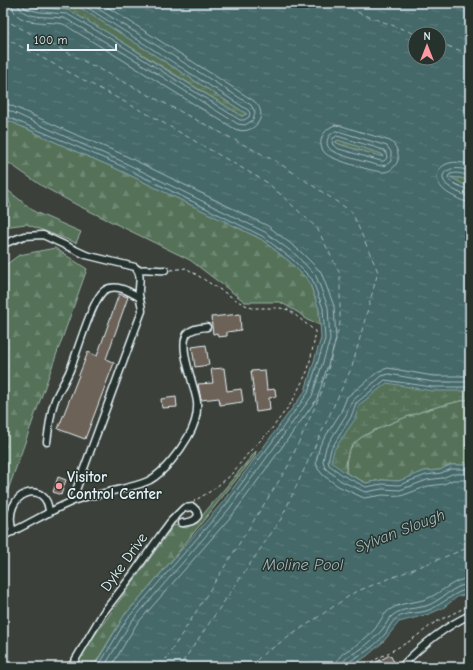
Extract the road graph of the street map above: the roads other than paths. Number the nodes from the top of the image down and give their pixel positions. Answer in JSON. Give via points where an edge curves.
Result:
{"nodes":[{"id":1,"x":3,"y":244,"type":"edge"},
{"id":2,"x":138,"y":270,"type":"junction"},
{"id":3,"x":165,"y":270,"type":"road end"},
{"id":4,"x":139,"y":297,"type":"junction"},
{"id":5,"x":207,"y":327,"type":"dead end"},
{"id":6,"x":47,"y":442,"type":"dead end"},
{"id":7,"x":72,"y":501,"type":"junction"},
{"id":8,"x":49,"y":513,"type":"junction"},
{"id":9,"x":182,"y":523,"type":"dead end"},
{"id":10,"x":13,"y":532,"type":"junction"},
{"id":11,"x":3,"y":536,"type":"edge"},
{"id":12,"x":470,"y":615,"type":"edge"},
{"id":13,"x":71,"y":667,"type":"edge"},
{"id":14,"x":401,"y":667,"type":"edge"}],
"edges":[{"from":1,"to":2,"type":"street","via":[[24,236],[43,235],[86,255],[132,266]]},
{"from":2,"to":3,"type":"street"},
{"from":2,"to":4,"type":"street"},
{"from":4,"to":6,"type":"street","via":[[132,292],[114,288],[100,294],[70,371],[55,401]]},
{"from":4,"to":7,"type":"street","via":[[142,312]]},
{"from":5,"to":7,"type":"street","via":[[194,329],[186,338],[188,369],[197,402],[196,415],[192,430],[171,461],[148,481]]},
{"from":7,"to":8,"type":"street"},
{"from":8,"to":10,"type":"street"},
{"from":8,"to":10,"type":"street","via":[[41,495],[31,492],[22,494],[11,507],[10,520]]},
{"from":9,"to":13,"type":"street","name":"Dyke Drive","via":[[196,519],[197,511],[193,507],[184,508],[171,521],[112,601]]},
{"from":10,"to":11,"type":"street"},
{"from":12,"to":14,"type":"street","via":[[446,627]]}]}
